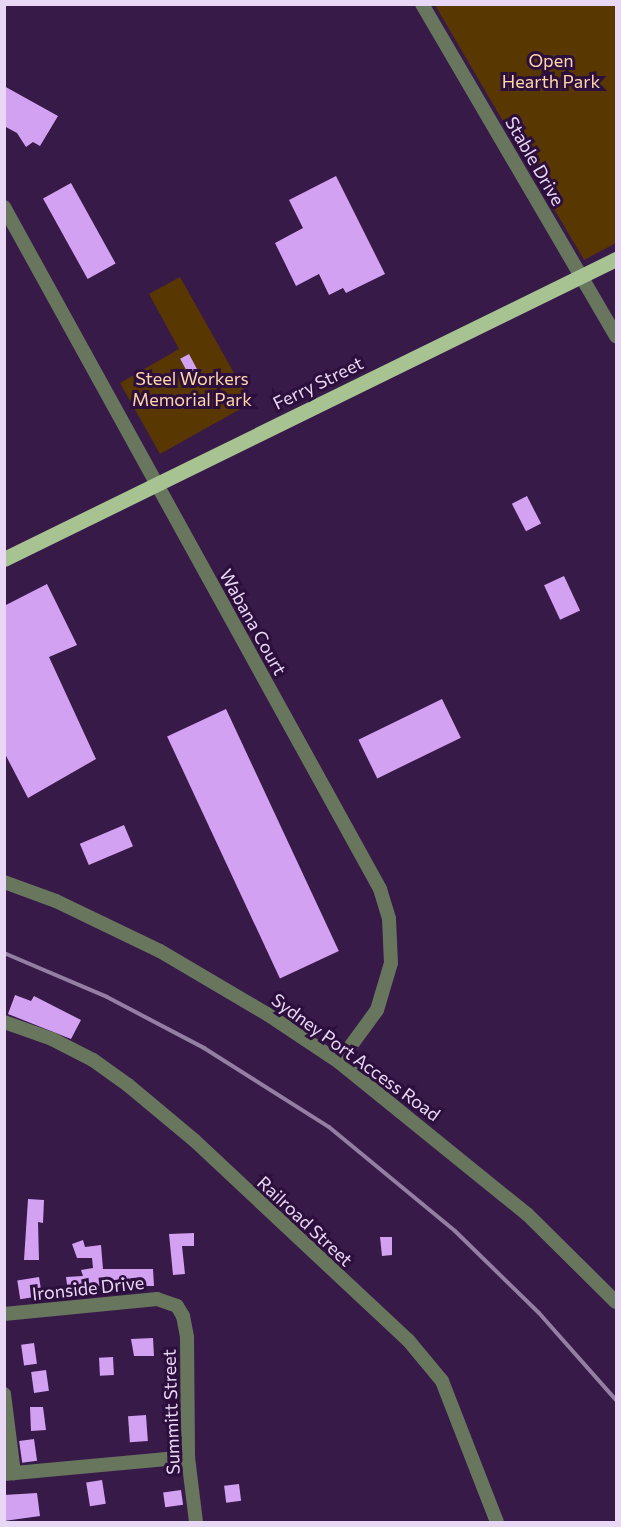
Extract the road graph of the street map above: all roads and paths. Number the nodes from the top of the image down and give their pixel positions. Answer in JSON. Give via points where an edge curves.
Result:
{"nodes":[{"id":1,"x":422,"y":4,"type":"edge"},
{"id":2,"x":4,"y":207,"type":"edge"},
{"id":3,"x":616,"y":259,"type":"edge"},
{"id":4,"x":582,"y":276,"type":"junction"},
{"id":5,"x":616,"y":336,"type":"edge"},
{"id":6,"x":156,"y":484,"type":"junction"},
{"id":7,"x":4,"y":559,"type":"edge"},
{"id":8,"x":4,"y":882,"type":"edge"},
{"id":9,"x":4,"y":1022,"type":"edge"},
{"id":10,"x":339,"y":1062,"type":"junction"},
{"id":11,"x":616,"y":1302,"type":"edge"},
{"id":12,"x":174,"y":1304,"type":"joint"},
{"id":13,"x":4,"y":1314,"type":"edge"},
{"id":14,"x":4,"y":1394,"type":"edge"},
{"id":15,"x":188,"y":1457,"type":"junction"},
{"id":16,"x":9,"y":1474,"type":"edge"},
{"id":17,"x":196,"y":1522,"type":"edge"},
{"id":18,"x":497,"y":1522,"type":"edge"}],
"edges":[{"from":1,"to":4,"type":"street","name":"Stable Drive"},
{"from":2,"to":6,"type":"street","name":"Wabana Court"},
{"from":3,"to":4,"type":"main road","name":"Ferry Street"},
{"from":4,"to":5,"type":"street","name":"Stable Drive"},
{"from":4,"to":6,"type":"main road","name":"Ferry Street"},
{"from":6,"to":7,"type":"main road","name":"Ferry Street"},
{"from":6,"to":10,"type":"street","name":"Wabana Court","via":[[380,889],[389,919],[391,963],[377,1010]]},
{"from":8,"to":10,"type":"street","name":"Sydney Port Access Road","via":[[56,901],[160,951]]},
{"from":9,"to":18,"type":"street","name":"Railroad Street","via":[[52,1039],[93,1060],[143,1097],[408,1340],[442,1382]]},
{"from":10,"to":11,"type":"street","name":"Sydney Port Access Road","via":[[527,1214]]},
{"from":12,"to":13,"type":"street","name":"Ironside Drive","via":[[157,1299]]},
{"from":12,"to":15,"type":"street","name":"Summitt Street","via":[[183,1316],[187,1337]]},
{"from":14,"to":16,"type":"street"},
{"from":15,"to":16,"type":"street"},
{"from":15,"to":17,"type":"street","name":"Summitt Street"}]}
